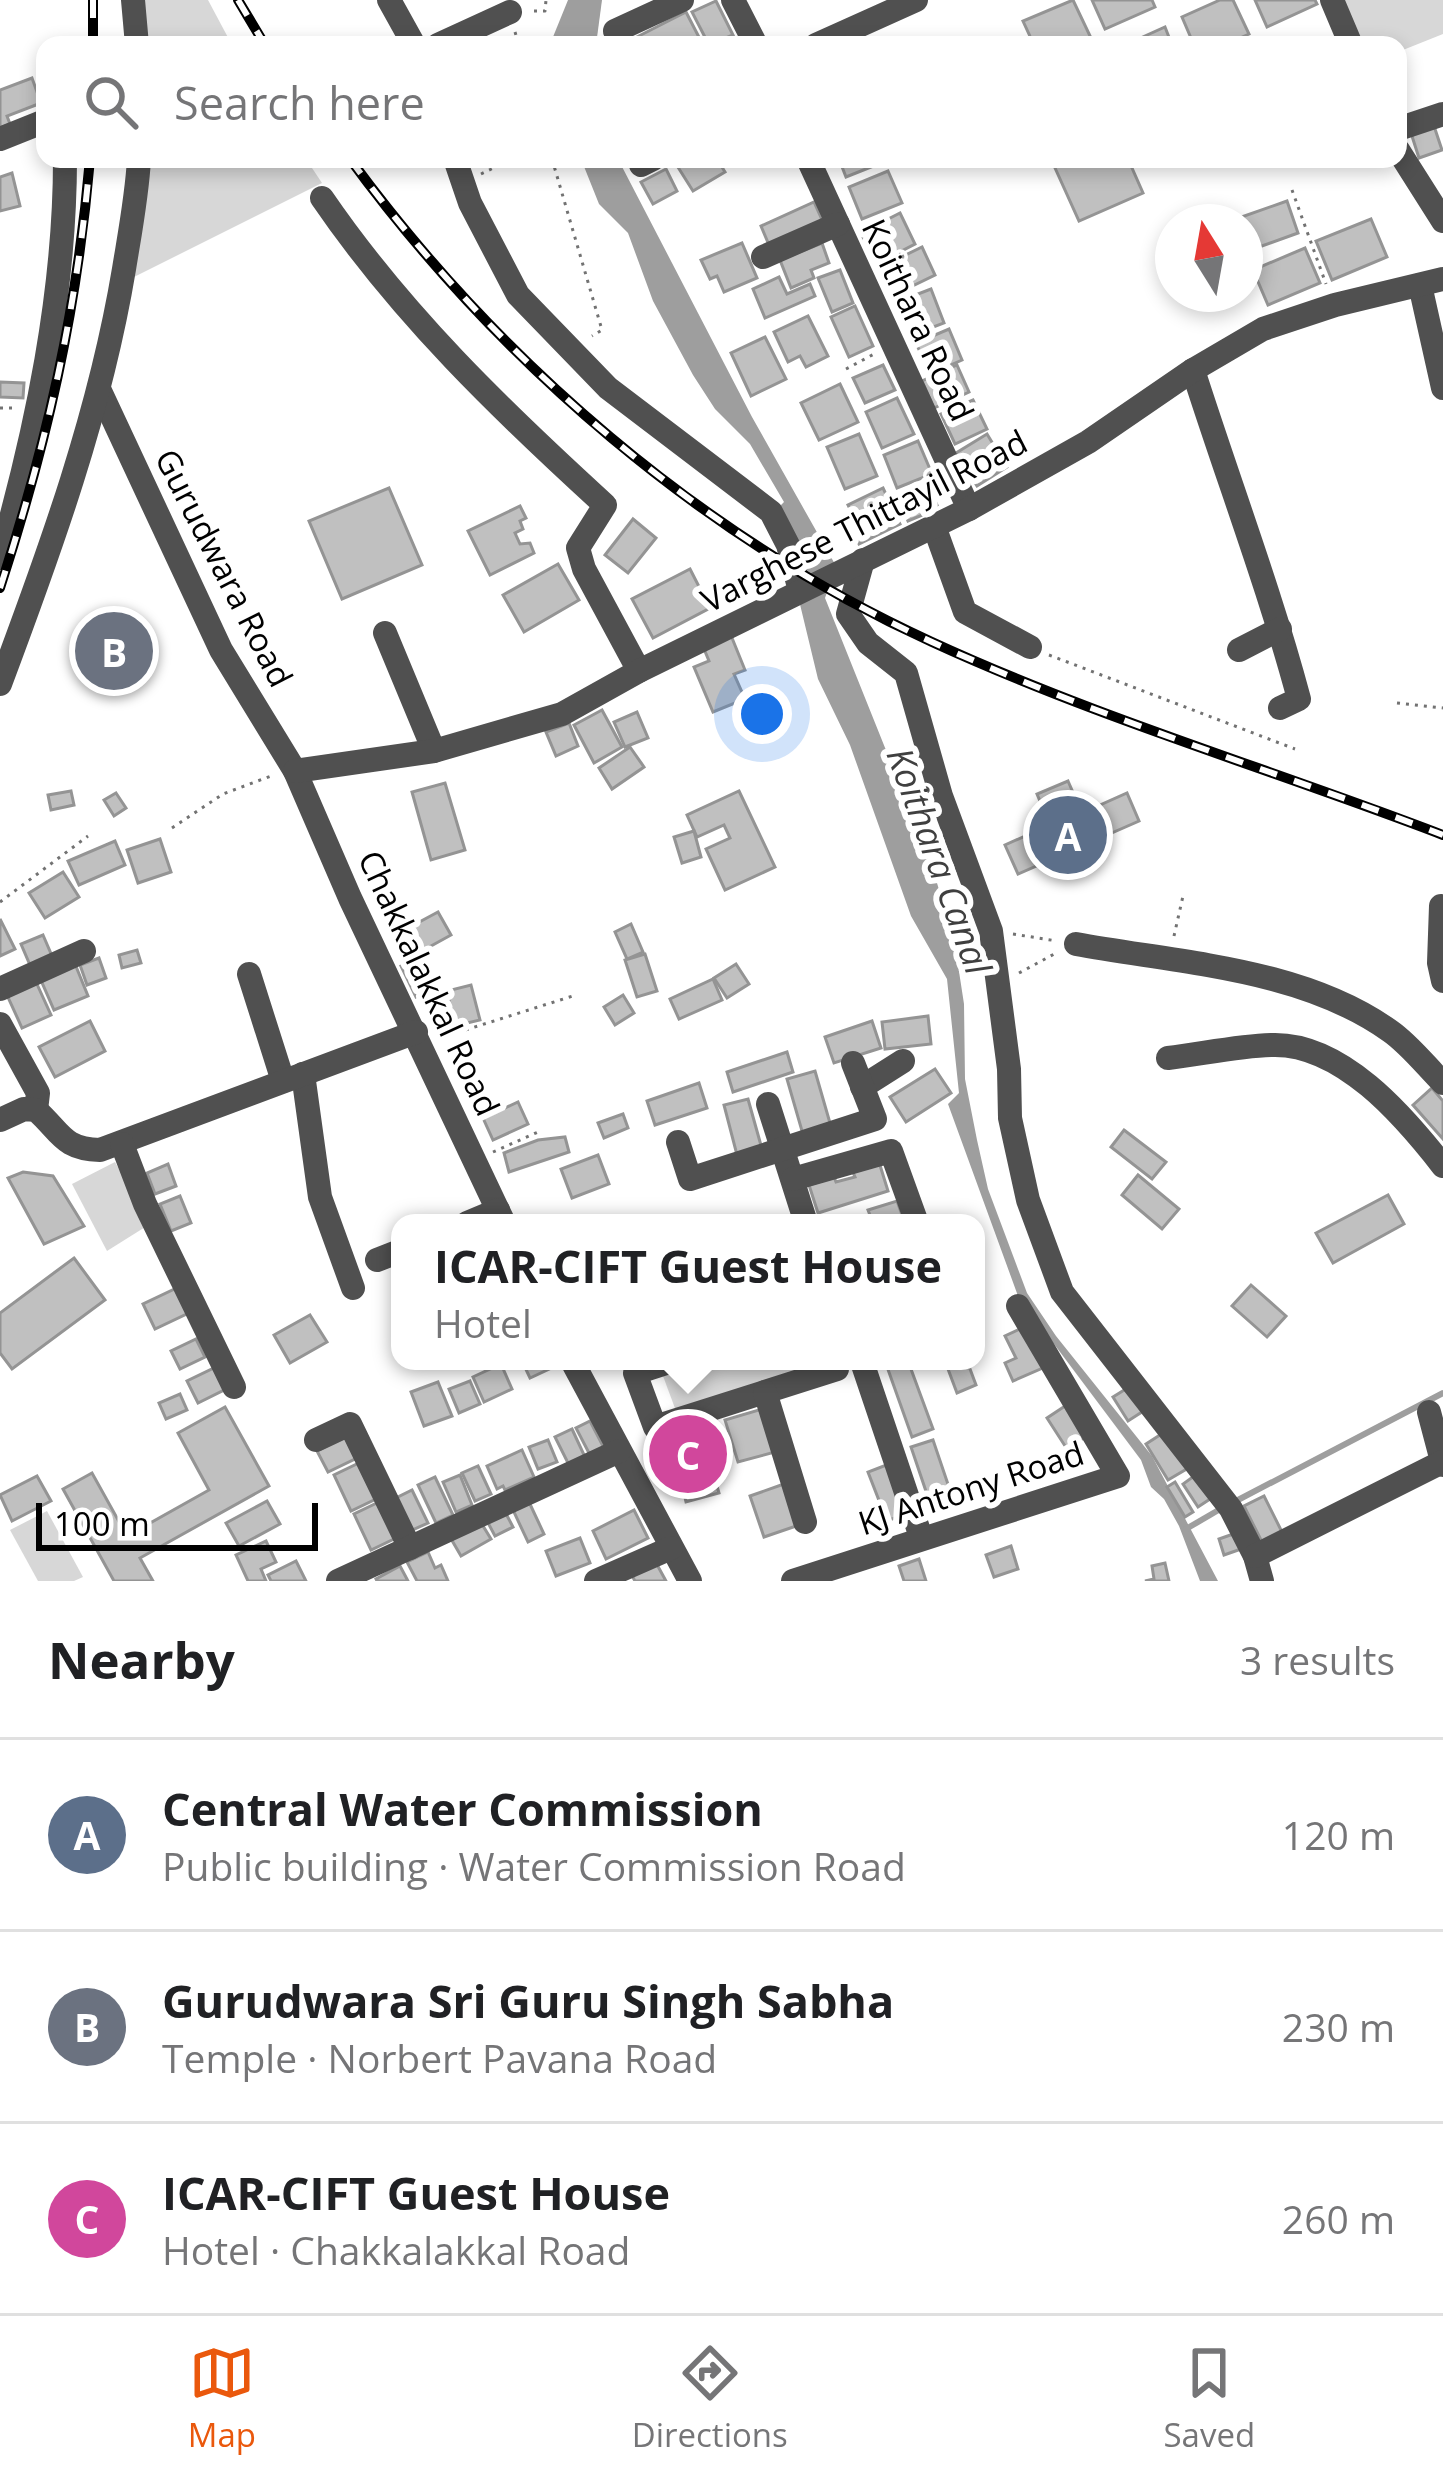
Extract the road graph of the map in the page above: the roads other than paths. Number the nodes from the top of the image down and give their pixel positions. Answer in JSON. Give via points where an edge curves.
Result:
{"nodes":[{"id":1,"x":134,"y":0,"type":"edge"},
{"id":2,"x":389,"y":0,"type":"edge"},
{"id":3,"x":682,"y":0,"type":"edge"},
{"id":4,"x":734,"y":0,"type":"edge"},
{"id":5,"x":916,"y":0,"type":"edge"},
{"id":6,"x":1332,"y":0,"type":"edge"},
{"id":7,"x":509,"y":12,"type":"dead end"},
{"id":8,"x":615,"y":31,"type":"dead end"},
{"id":9,"x":136,"y":36,"type":"edge"},
{"id":10,"x":408,"y":36,"type":"edge"},
{"id":11,"x":457,"y":36,"type":"edge"},
{"id":12,"x":752,"y":36,"type":"edge"},
{"id":13,"x":836,"y":36,"type":"edge"},
{"id":14,"x":1347,"y":36,"type":"edge"},
{"id":15,"x":1443,"y":114,"type":"edge"},
{"id":16,"x":36,"y":125,"type":"edge"},
{"id":17,"x":1407,"y":126,"type":"edge"},
{"id":18,"x":0,"y":139,"type":"edge"},
{"id":19,"x":1407,"y":164,"type":"edge"},
{"id":20,"x":65,"y":168,"type":"edge"},
{"id":21,"x":138,"y":168,"type":"edge"},
{"id":22,"x":814,"y":168,"type":"edge"},
{"id":23,"x":459,"y":171,"type":"edge"},
{"id":24,"x":322,"y":198,"type":"dead end"},
{"id":25,"x":1443,"y":221,"type":"edge"},
{"id":26,"x":838,"y":224,"type":"junction"},
{"id":27,"x":763,"y":257,"type":"dead end"},
{"id":28,"x":1432,"y":283,"type":"edge"},
{"id":29,"x":1192,"y":370,"type":"junction"},
{"id":30,"x":1443,"y":388,"type":"edge"},
{"id":31,"x":100,"y":391,"type":"junction"},
{"id":32,"x":968,"y":509,"type":"junction"},
{"id":33,"x":934,"y":526,"type":"junction"},
{"id":34,"x":0,"y":558,"type":"edge"},
{"id":35,"x":863,"y":560,"type":"junction"},
{"id":36,"x":800,"y":591,"type":"junction"},
{"id":37,"x":1280,"y":629,"type":"junction"},
{"id":38,"x":385,"y":633,"type":"dead end"},
{"id":39,"x":1030,"y":647,"type":"road end"},
{"id":40,"x":1239,"y":650,"type":"dead end"},
{"id":41,"x":640,"y":671,"type":"junction"},
{"id":42,"x":0,"y":684,"type":"edge"},
{"id":43,"x":1280,"y":708,"type":"dead end"},
{"id":44,"x":434,"y":751,"type":"junction"},
{"id":45,"x":296,"y":771,"type":"junction"},
{"id":46,"x":1441,"y":906,"type":"edge"},
{"id":47,"x":1076,"y":944,"type":"road end"},
{"id":48,"x":84,"y":951,"type":"dead end"},
{"id":49,"x":249,"y":974,"type":"dead end"},
{"id":50,"x":1443,"y":982,"type":"edge"},
{"id":51,"x":0,"y":989,"type":"edge"},
{"id":52,"x":0,"y":1024,"type":"edge"},
{"id":53,"x":418,"y":1038,"type":"junction"},
{"id":54,"x":1168,"y":1058,"type":"dead end"},
{"id":55,"x":902,"y":1061,"type":"dead end"},
{"id":56,"x":1439,"y":1070,"type":"edge"},
{"id":57,"x":293,"y":1078,"type":"junction"},
{"id":58,"x":768,"y":1104,"type":"dead end"},
{"id":59,"x":36,"y":1110,"type":"junction"},
{"id":60,"x":0,"y":1120,"type":"edge"},
{"id":61,"x":679,"y":1142,"type":"dead end"},
{"id":62,"x":122,"y":1144,"type":"junction"},
{"id":63,"x":783,"y":1151,"type":"junction"},
{"id":64,"x":1443,"y":1166,"type":"edge"},
{"id":65,"x":793,"y":1179,"type":"junction"},
{"id":66,"x":500,"y":1214,"type":"edge"},
{"id":67,"x":803,"y":1214,"type":"edge"},
{"id":68,"x":914,"y":1214,"type":"edge"},
{"id":69,"x":352,"y":1288,"type":"dead end"},
{"id":70,"x":1018,"y":1306,"type":"dead end"},
{"id":71,"x":577,"y":1370,"type":"edge"},
{"id":72,"x":643,"y":1370,"type":"edge"},
{"id":73,"x":829,"y":1370,"type":"edge"},
{"id":74,"x":852,"y":1370,"type":"edge"},
{"id":75,"x":234,"y":1387,"type":"dead end"},
{"id":76,"x":765,"y":1392,"type":"junction"},
{"id":77,"x":644,"y":1397,"type":"junction"},
{"id":78,"x":600,"y":1412,"type":"junction"},
{"id":79,"x":1429,"y":1412,"type":"dead end"},
{"id":80,"x":316,"y":1440,"type":"dead end"},
{"id":81,"x":620,"y":1451,"type":"junction"},
{"id":82,"x":1442,"y":1464,"type":"edge"},
{"id":83,"x":805,"y":1522,"type":"dead end"},
{"id":84,"x":921,"y":1537,"type":"junction"},
{"id":85,"x":410,"y":1548,"type":"junction"},
{"id":86,"x":671,"y":1548,"type":"junction"},
{"id":87,"x":1255,"y":1556,"type":"junction"},
{"id":88,"x":338,"y":1581,"type":"edge"},
{"id":89,"x":596,"y":1581,"type":"edge"},
{"id":90,"x":690,"y":1581,"type":"edge"},
{"id":91,"x":793,"y":1581,"type":"edge"},
{"id":92,"x":1262,"y":1581,"type":"edge"}],
"edges":[{"from":1,"to":9,"type":"street"},
{"from":2,"to":10,"type":"street"},
{"from":3,"to":8,"type":"street"},
{"from":4,"to":12,"type":"street"},
{"from":5,"to":13,"type":"street"},
{"from":6,"to":14,"type":"street"},
{"from":7,"to":11,"type":"street"},
{"from":15,"to":17,"type":"street"},
{"from":16,"to":18,"type":"street"},
{"from":19,"to":25,"type":"street"},
{"from":20,"to":34,"type":"street","via":[[65,238],[37,407]]},
{"from":21,"to":31,"type":"street","via":[[118,334]]},
{"from":22,"to":26,"type":"street","name":"Koithara Road"},
{"from":23,"to":36,"type":"street","via":[[518,295],[608,388],[771,512]]},
{"from":24,"to":41,"type":"street","via":[[424,330],[605,505],[578,548]]},
{"from":26,"to":27,"type":"street"},
{"from":26,"to":32,"type":"street","name":"Koithara Road"},
{"from":28,"to":29,"type":"street","name":"Varghese Thittayil Road","via":[[1263,329]]},
{"from":28,"to":30,"type":"street"},
{"from":29,"to":32,"type":"street","name":"Varghese Thittayil Road","via":[[1088,442]]},
{"from":29,"to":37,"type":"street"},
{"from":31,"to":42,"type":"street"},
{"from":31,"to":45,"type":"street","name":"Gurudwara Road","via":[[221,650]]},
{"from":32,"to":33,"type":"street","name":"Varghese Thittayil Road"},
{"from":33,"to":35,"type":"street","name":"Varghese Thittayil Road"},
{"from":33,"to":39,"type":"street","via":[[965,613]]},
{"from":35,"to":36,"type":"street","name":"Varghese Thittayil Road"},
{"from":35,"to":87,"type":"street","via":[[848,614],[868,644],[906,673],[991,931],[1010,1118],[1028,1200],[1062,1292],[1231,1509]]},
{"from":36,"to":41,"type":"street","name":"Varghese Thittayil Road"},
{"from":37,"to":40,"type":"street"},
{"from":37,"to":43,"type":"street","via":[[1299,699]]},
{"from":38,"to":44,"type":"street"},
{"from":41,"to":44,"type":"street","name":"Varghese Thittayil Road","via":[[562,714]]},
{"from":44,"to":45,"type":"street","name":"Varghese Thittayil Road"},
{"from":45,"to":53,"type":"street","name":"Chakkalakkal Road"},
{"from":46,"to":50,"type":"street"},
{"from":47,"to":56,"type":"street","via":[[1267,978],[1352,1007]]},
{"from":48,"to":51,"type":"street"},
{"from":49,"to":57,"type":"street"},
{"from":52,"to":59,"type":"street","via":[[38,1093]]},
{"from":53,"to":57,"type":"street"},
{"from":53,"to":66,"type":"street","name":"Chakkalakkal Road"},
{"from":54,"to":64,"type":"street","via":[[1275,1044],[1319,1053],[1388,1100]]},
{"from":55,"to":63,"type":"street","via":[[858,1075],[874,1119]]},
{"from":57,"to":62,"type":"street"},
{"from":57,"to":69,"type":"street","via":[[320,1197]]},
{"from":58,"to":63,"type":"street"},
{"from":59,"to":60,"type":"street"},
{"from":59,"to":62,"type":"street","via":[[79,1150]]},
{"from":61,"to":63,"type":"street","via":[[690,1179]]},
{"from":62,"to":75,"type":"street"},
{"from":63,"to":65,"type":"street"},
{"from":65,"to":67,"type":"street"},
{"from":65,"to":68,"type":"street","via":[[891,1151]]},
{"from":70,"to":84,"type":"street","name":"KJ Antony Road","via":[[1118,1476]]},
{"from":71,"to":78,"type":"street"},
{"from":72,"to":77,"type":"street","via":[[635,1373]]},
{"from":73,"to":76,"type":"street"},
{"from":74,"to":84,"type":"street"},
{"from":76,"to":77,"type":"street","via":[[655,1427]]},
{"from":76,"to":83,"type":"street"},
{"from":77,"to":78,"type":"street"},
{"from":78,"to":81,"type":"street"},
{"from":79,"to":82,"type":"street"},
{"from":80,"to":85,"type":"street","via":[[350,1424]]},
{"from":81,"to":85,"type":"street"},
{"from":81,"to":86,"type":"street"},
{"from":82,"to":87,"type":"street"},
{"from":84,"to":91,"type":"street","name":"KJ Antony Road"},
{"from":85,"to":88,"type":"street"},
{"from":86,"to":89,"type":"street"},
{"from":86,"to":90,"type":"street"},
{"from":87,"to":92,"type":"street"}]}
